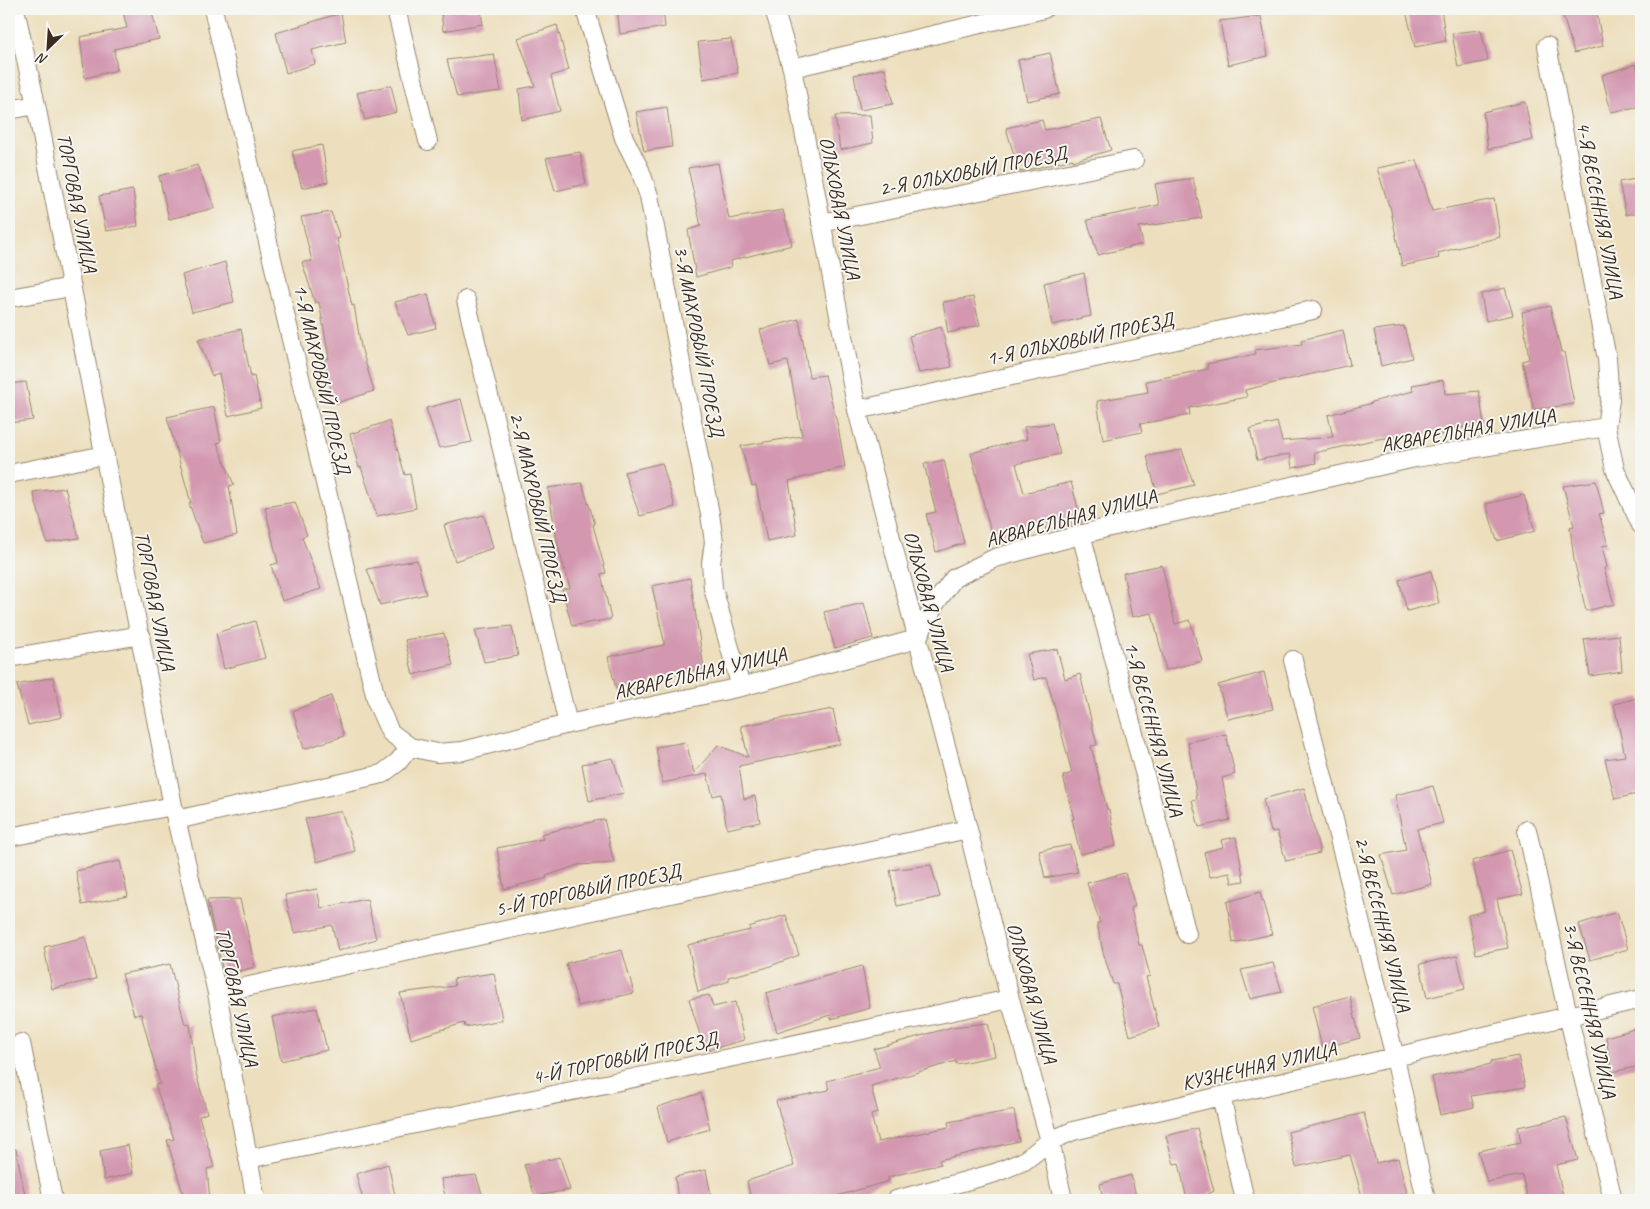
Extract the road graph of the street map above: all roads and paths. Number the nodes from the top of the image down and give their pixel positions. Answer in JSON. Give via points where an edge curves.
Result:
{"nodes":[{"id":1,"x":15,"y":9,"type":"edge"},
{"id":2,"x":213,"y":9,"type":"edge"},
{"id":3,"x":396,"y":9,"type":"edge"},
{"id":4,"x":586,"y":9,"type":"edge"},
{"id":5,"x":774,"y":9,"type":"edge"},
{"id":6,"x":1044,"y":9,"type":"edge"},
{"id":7,"x":1548,"y":46,"type":"dead end"},
{"id":8,"x":792,"y":68,"type":"junction"},
{"id":9,"x":36,"y":105,"type":"junction"},
{"id":10,"x":9,"y":110,"type":"edge"},
{"id":11,"x":428,"y":141,"type":"dead end"},
{"id":12,"x":1134,"y":160,"type":"dead end"},
{"id":13,"x":821,"y":223,"type":"junction"},
{"id":14,"x":72,"y":287,"type":"junction"},
{"id":15,"x":9,"y":298,"type":"edge"},
{"id":16,"x":466,"y":300,"type":"dead end"},
{"id":17,"x":1313,"y":310,"type":"dead end"},
{"id":18,"x":857,"y":410,"type":"junction"},
{"id":19,"x":1606,"y":428,"type":"junction"},
{"id":20,"x":105,"y":455,"type":"junction"},
{"id":21,"x":9,"y":474,"type":"edge"},
{"id":22,"x":1641,"y":525,"type":"edge"},
{"id":23,"x":1081,"y":534,"type":"junction"},
{"id":24,"x":141,"y":635,"type":"junction"},
{"id":25,"x":917,"y":639,"type":"junction"},
{"id":26,"x":9,"y":658,"type":"edge"},
{"id":27,"x":1293,"y":660,"type":"dead end"},
{"id":28,"x":742,"y":687,"type":"junction"},
{"id":29,"x":568,"y":724,"type":"junction"},
{"id":30,"x":410,"y":747,"type":"junction"},
{"id":31,"x":175,"y":813,"type":"junction"},
{"id":32,"x":968,"y":828,"type":"junction"},
{"id":33,"x":1527,"y":830,"type":"dead end"},
{"id":34,"x":9,"y":837,"type":"edge"},
{"id":35,"x":1187,"y":934,"type":"dead end"},
{"id":36,"x":217,"y":993,"type":"junction"},
{"id":37,"x":1641,"y":998,"type":"edge"},
{"id":38,"x":1010,"y":999,"type":"junction"},
{"id":39,"x":1568,"y":1015,"type":"junction"},
{"id":40,"x":21,"y":1043,"type":"dead end"},
{"id":41,"x":1395,"y":1057,"type":"junction"},
{"id":42,"x":1221,"y":1096,"type":"junction"},
{"id":43,"x":1050,"y":1141,"type":"junction"},
{"id":44,"x":248,"y":1159,"type":"junction"},
{"id":45,"x":53,"y":1200,"type":"edge"},
{"id":46,"x":256,"y":1200,"type":"edge"},
{"id":47,"x":896,"y":1200,"type":"edge"},
{"id":48,"x":1064,"y":1200,"type":"edge"},
{"id":49,"x":1246,"y":1200,"type":"edge"},
{"id":50,"x":1426,"y":1200,"type":"edge"},
{"id":51,"x":1613,"y":1200,"type":"edge"}],
"edges":[{"from":1,"to":9,"type":"street","name":"ТОРГОВАЯ УЛИЦА"},
{"from":2,"to":30,"type":"street","name":"1-Я МАХРОВЫЙ ПРОЕЗД","via":[[377,703],[390,732]]},
{"from":3,"to":11,"type":"street"},
{"from":4,"to":28,"type":"street","name":"3-Я МАХРОВЫЙ ПРОЕЗД","via":[[624,138],[649,196],[710,514],[714,542],[711,563],[713,588]]},
{"from":5,"to":8,"type":"street","name":"ОЛЬХОВАЯ УЛИЦА"},
{"from":6,"to":8,"type":"street"},
{"from":7,"to":19,"type":"street","name":"4-Я ВЕСЕННЯЯ УЛИЦА","via":[[1607,359],[1610,400]]},
{"from":8,"to":13,"type":"street","name":"ОЛЬХОВАЯ УЛИЦА"},
{"from":9,"to":10,"type":"street"},
{"from":9,"to":14,"type":"street","name":"ТОРГОВАЯ УЛИЦА"},
{"from":12,"to":13,"type":"street","name":"2-Я ОЛЬХОВЫЙ ПРОЕЗД"},
{"from":13,"to":18,"type":"street","name":"ОЛЬХОВАЯ УЛИЦА"},
{"from":14,"to":15,"type":"street"},
{"from":14,"to":20,"type":"street","name":"ТОРГОВАЯ УЛИЦА"},
{"from":16,"to":29,"type":"street","name":"2-Я МАХРОВЫЙ ПРОЕЗД"},
{"from":17,"to":18,"type":"street","name":"1-Я ОЛЬХОВЫЙ ПРОЕЗД"},
{"from":18,"to":25,"type":"street","name":"ОЛЬХОВАЯ УЛИЦА"},
{"from":19,"to":22,"type":"street","name":"4-Я ВЕСЕННЯЯ УЛИЦА","via":[[1615,469]]},
{"from":19,"to":23,"type":"street","name":"АКВАРЕЛЬНАЯ УЛИЦА","via":[[1415,458]]},
{"from":20,"to":21,"type":"street"},
{"from":20,"to":24,"type":"street","name":"ТОРГОВАЯ УЛИЦА"},
{"from":23,"to":25,"type":"street","name":"АКВАРЕЛЬНАЯ УЛИЦА","via":[[994,558],[954,578],[935,604]]},
{"from":23,"to":35,"type":"street","name":"1-Я ВЕСЕННЯЯ УЛИЦА"},
{"from":24,"to":26,"type":"street"},
{"from":24,"to":31,"type":"street","name":"ТОРГОВАЯ УЛИЦА"},
{"from":25,"to":28,"type":"street","name":"АКВАРЕЛЬНАЯ УЛИЦА"},
{"from":25,"to":32,"type":"street","name":"ОЛЬХОВАЯ УЛИЦА"},
{"from":27,"to":41,"type":"street","name":"2-Я ВЕСЕННЯЯ УЛИЦА"},
{"from":28,"to":29,"type":"street","name":"АКВАРЕЛЬНАЯ УЛИЦА"},
{"from":29,"to":30,"type":"street","name":"АКВАРЕЛЬНАЯ УЛИЦА","via":[[463,750],[437,752]]},
{"from":30,"to":31,"type":"street","via":[[382,774]]},
{"from":31,"to":34,"type":"street"},
{"from":31,"to":36,"type":"street","name":"ТОРГОВАЯ УЛИЦА"},
{"from":32,"to":36,"type":"street","name":"5-Й ТОРГОВЫЙ ПРОЕЗД"},
{"from":32,"to":38,"type":"street","name":"ОЛЬХОВАЯ УЛИЦА"},
{"from":33,"to":39,"type":"street","name":"3-Я ВЕСЕННЯЯ УЛИЦА"},
{"from":36,"to":44,"type":"street","name":"ТОРГОВАЯ УЛИЦА"},
{"from":37,"to":39,"type":"street","name":"КУЗНЕЧНАЯ УЛИЦА"},
{"from":38,"to":43,"type":"street","name":"ОЛЬХОВАЯ УЛИЦА"},
{"from":38,"to":44,"type":"street","name":"4-Й ТОРГОВЫЙ ПРОЕЗД"},
{"from":39,"to":41,"type":"street","name":"КУЗНЕЧНАЯ УЛИЦА"},
{"from":39,"to":51,"type":"street","name":"3-Я ВЕСЕННЯЯ УЛИЦА"},
{"from":40,"to":45,"type":"street"},
{"from":41,"to":42,"type":"street","name":"КУЗНЕЧНАЯ УЛИЦА"},
{"from":41,"to":50,"type":"street","name":"2-Я ВЕСЕННЯЯ УЛИЦА"},
{"from":42,"to":43,"type":"street","name":"КУЗНЕЧНАЯ УЛИЦА","via":[[1073,1131]]},
{"from":42,"to":49,"type":"street"},
{"from":43,"to":47,"type":"street","name":"КУЗНЕЧНАЯ УЛИЦА","via":[[1024,1161],[996,1173]]},
{"from":43,"to":48,"type":"street","name":"ОЛЬХОВАЯ УЛИЦА"},
{"from":44,"to":46,"type":"street","name":"ТОРГОВАЯ УЛИЦА"}]}
